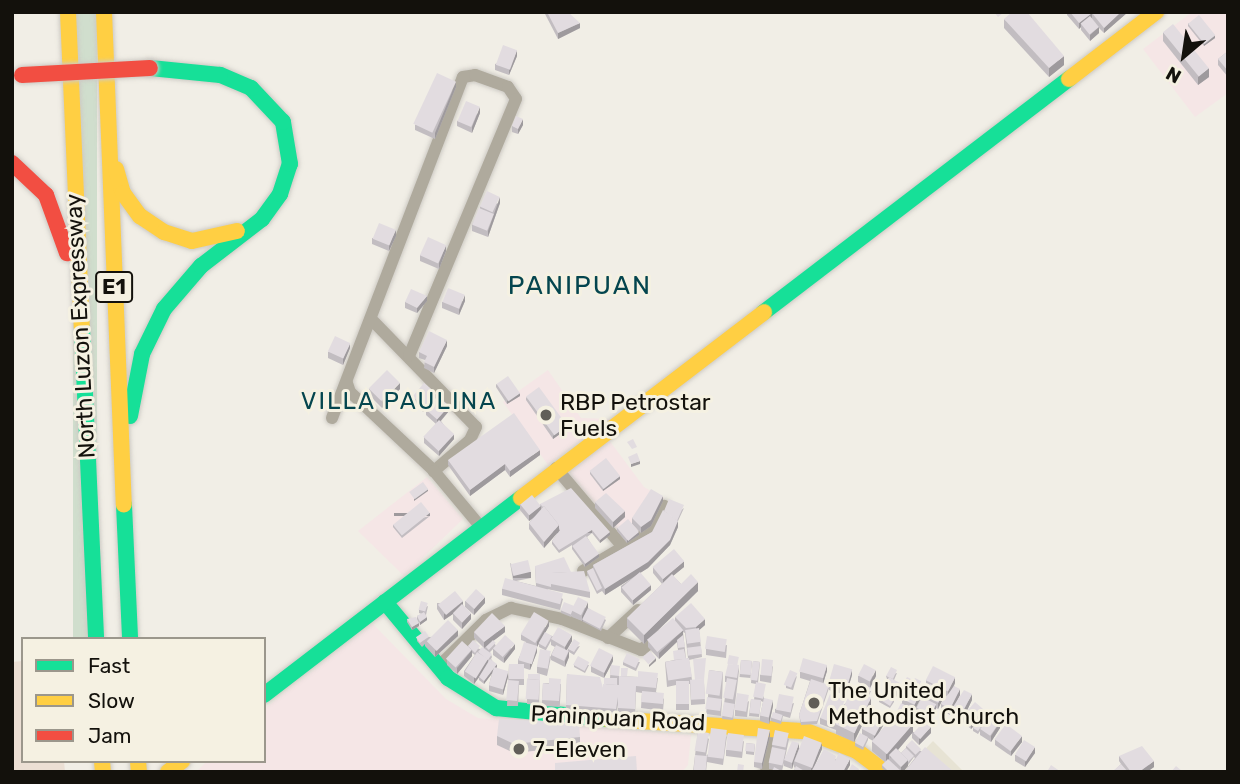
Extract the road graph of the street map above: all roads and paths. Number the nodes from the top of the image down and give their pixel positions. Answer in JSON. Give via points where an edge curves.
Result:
{"nodes":[{"id":1,"x":68,"y":12,"type":"edge"},
{"id":2,"x":104,"y":12,"type":"edge"},
{"id":3,"x":1156,"y":12,"type":"edge"},
{"id":4,"x":17,"y":75,"type":"edge"},
{"id":5,"x":107,"y":104,"type":"junction"},
{"id":6,"x":12,"y":163,"type":"edge"},
{"id":7,"x":262,"y":219,"type":"junction"},
{"id":8,"x":78,"y":310,"type":"junction"},
{"id":9,"x":372,"y":320,"type":"junction"},
{"id":10,"x":409,"y":356,"type":"junction"},
{"id":11,"x":347,"y":383,"type":"junction"},
{"id":12,"x":332,"y":418,"type":"dead end"},
{"id":13,"x":556,"y":468,"type":"junction"},
{"id":14,"x":122,"y":471,"type":"junction"},
{"id":15,"x":434,"y":471,"type":"junction"},
{"id":16,"x":664,"y":506,"type":"edge"},
{"id":17,"x":480,"y":526,"type":"junction"},
{"id":18,"x":623,"y":547,"type":"junction"},
{"id":19,"x":583,"y":571,"type":"edge"},
{"id":20,"x":385,"y":602,"type":"junction"},
{"id":21,"x":646,"y":603,"type":"edge"},
{"id":22,"x":674,"y":622,"type":"edge"},
{"id":23,"x":96,"y":637,"type":"edge"},
{"id":24,"x":130,"y":637,"type":"edge"},
{"id":25,"x":608,"y":638,"type":"junction"},
{"id":26,"x":438,"y":667,"type":"junction"},
{"id":27,"x":266,"y":693,"type":"edge"},
{"id":28,"x":774,"y":726,"type":"junction"},
{"id":29,"x":766,"y":772,"type":"edge"},
{"id":30,"x":885,"y":772,"type":"edge"}],
"edges":[{"from":1,"to":8,"type":"main road","name":"North Luzon Expressway","number":"E1"},
{"from":2,"to":5,"type":"main road","name":"North Luzon Expressway","number":"E1"},
{"from":3,"to":13,"type":"main road"},
{"from":4,"to":7,"type":"main road","bridge":true,"via":[[150,68],[205,72],[236,80],[275,110],[287,136],[290,164],[280,194]]},
{"from":5,"to":7,"type":"main road","via":[[123,193],[150,225],[177,237],[210,240]]},
{"from":5,"to":14,"type":"main road","name":"North Luzon Expressway","number":"E1"},
{"from":6,"to":8,"type":"main road","via":[[26,171],[46,195],[59,224]]},
{"from":7,"to":14,"type":"main road","via":[[201,266],[178,289],[155,324],[135,382]]},
{"from":8,"to":23,"type":"main road","name":"North Luzon Expressway","number":"E1"},
{"from":9,"to":10,"type":"street"},
{"from":9,"to":10,"type":"street","via":[[463,77],[475,75],[508,87],[516,99]]},
{"from":9,"to":11,"type":"street"},
{"from":10,"to":15,"type":"street","via":[[476,427],[470,440]]},
{"from":11,"to":12,"type":"street"},
{"from":11,"to":15,"type":"street"},
{"from":13,"to":17,"type":"main road"},
{"from":13,"to":18,"type":"street"},
{"from":14,"to":24,"type":"main road","name":"North Luzon Expressway","number":"E1"},
{"from":15,"to":17,"type":"street"},
{"from":16,"to":18,"type":"street","via":[[652,528]]},
{"from":17,"to":20,"type":"main road"},
{"from":18,"to":19,"type":"street"},
{"from":20,"to":26,"type":"main road","name":"Paninpuan Road"},
{"from":20,"to":27,"type":"main road"},
{"from":21,"to":25,"type":"street"},
{"from":22,"to":25,"type":"street","via":[[640,650]]},
{"from":25,"to":26,"type":"street","via":[[562,619],[511,608],[486,620]]},
{"from":26,"to":28,"type":"main road","name":"Paninpuan Road","via":[[474,697],[514,712]]},
{"from":28,"to":29,"type":"street"},
{"from":28,"to":30,"type":"main road","name":"Paninpuan Road","via":[[828,736]]}]}
